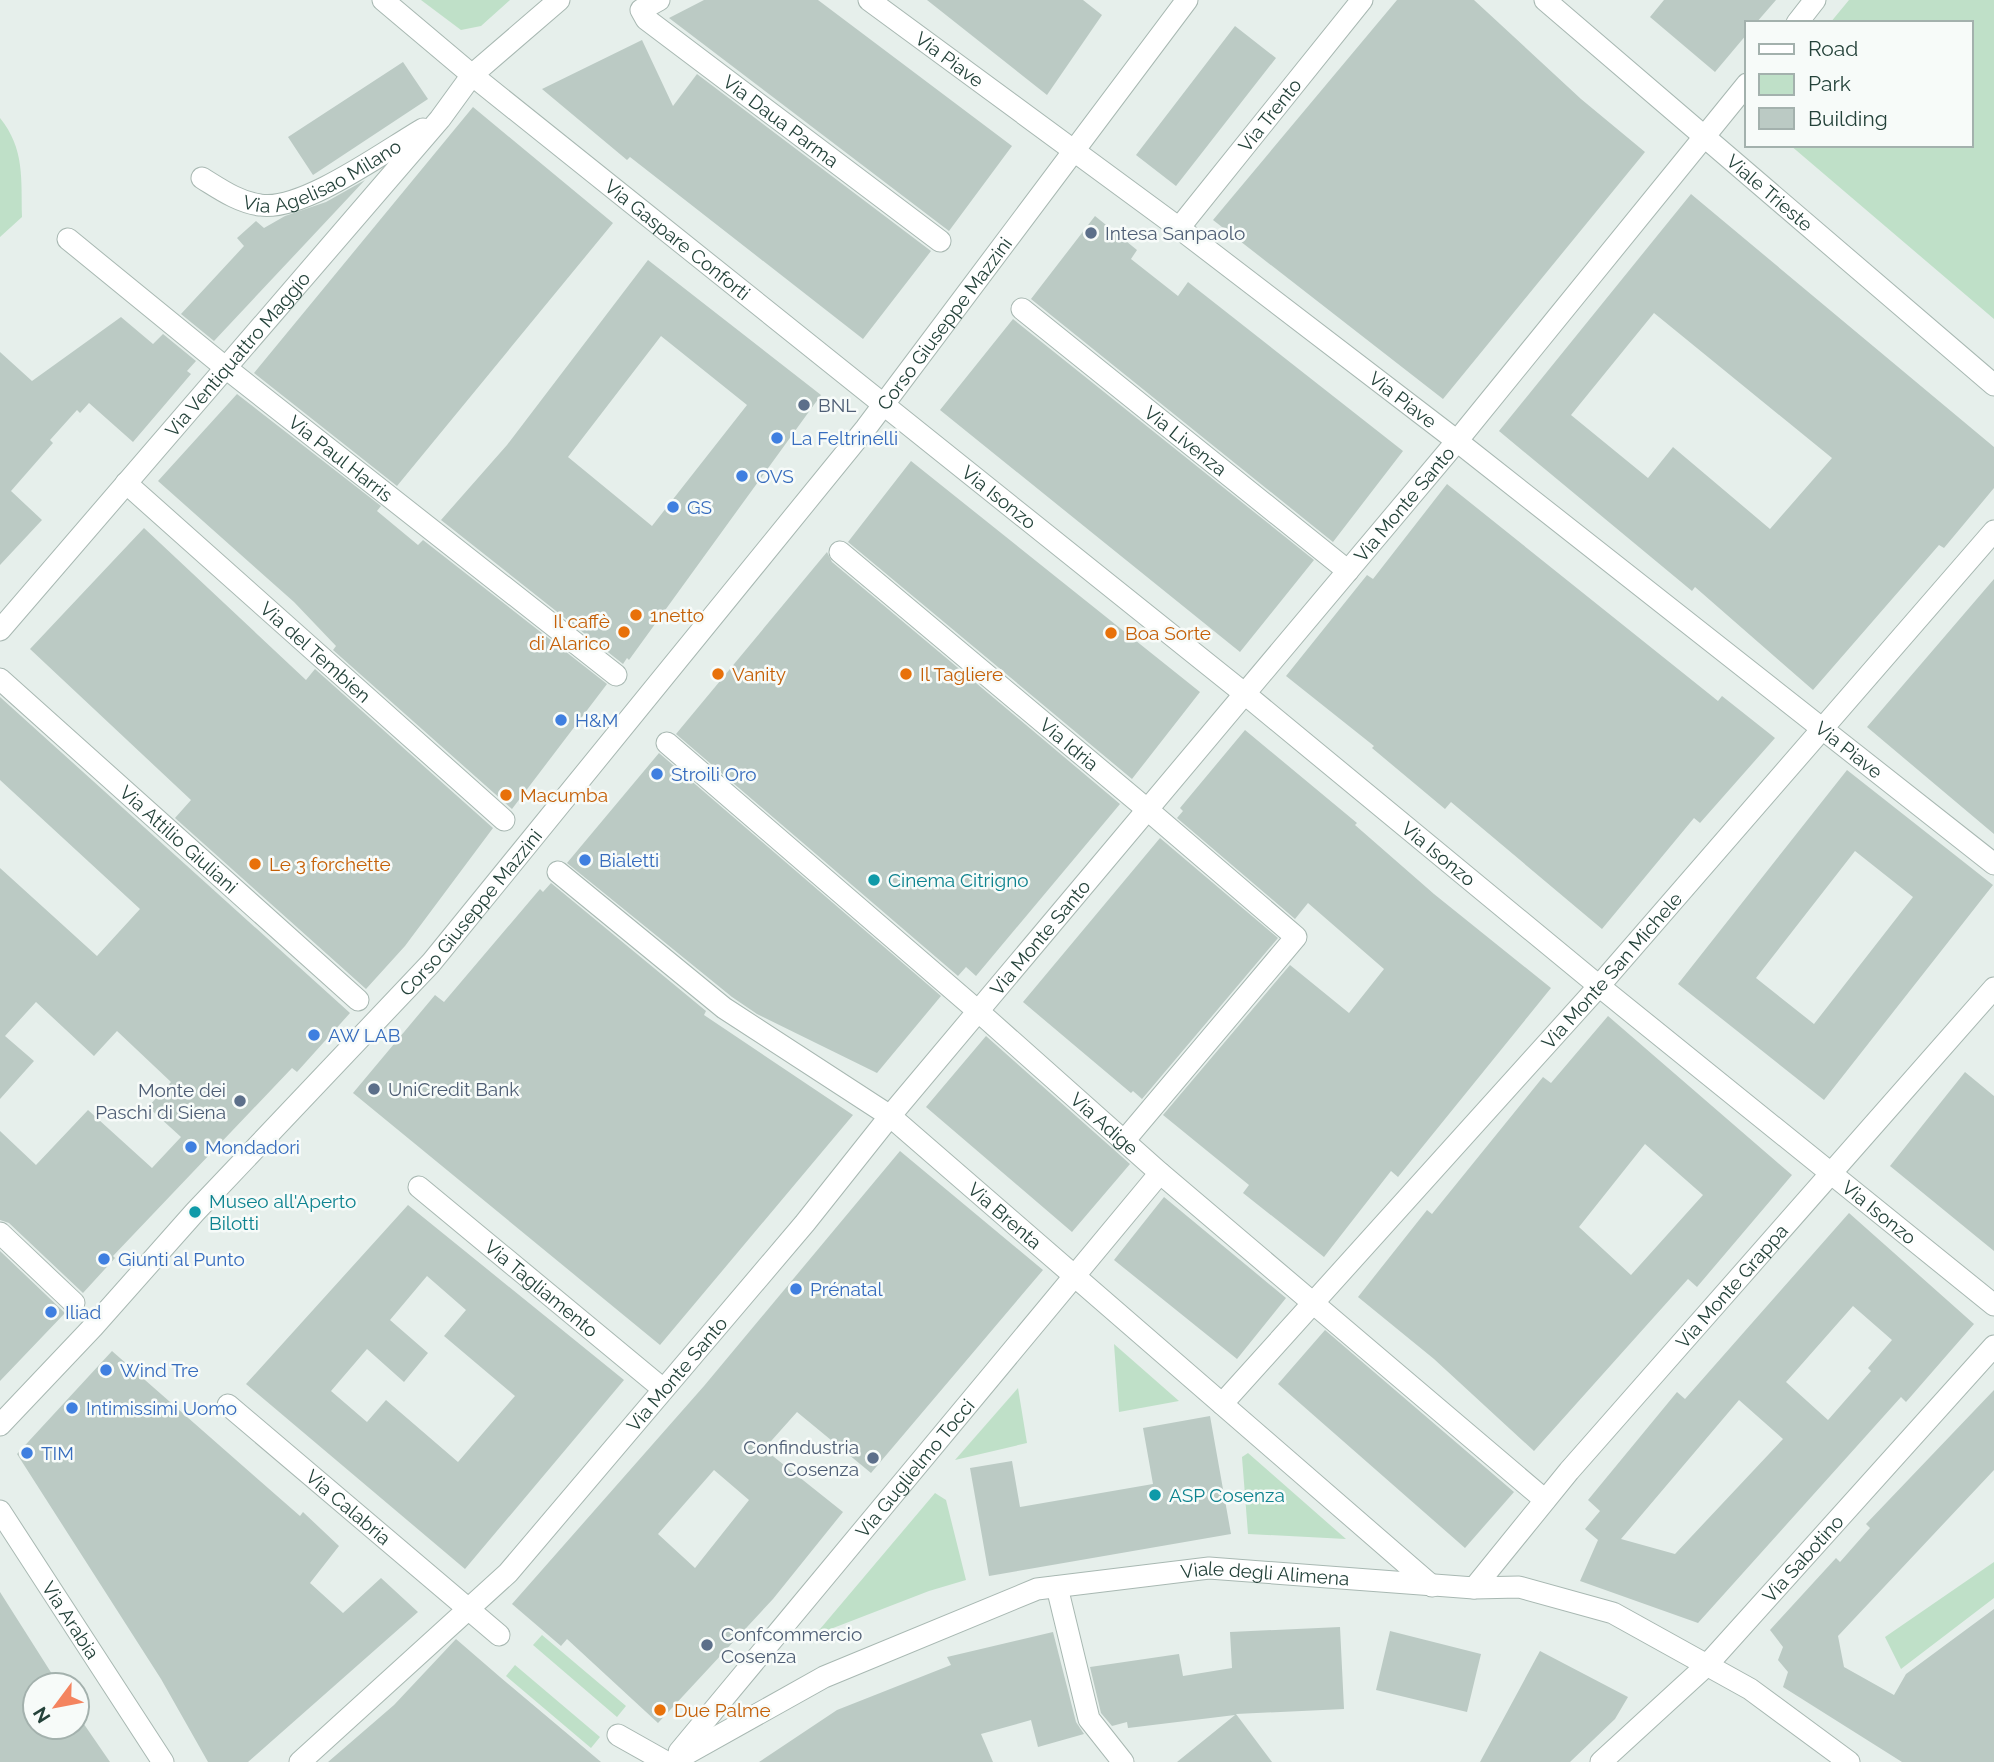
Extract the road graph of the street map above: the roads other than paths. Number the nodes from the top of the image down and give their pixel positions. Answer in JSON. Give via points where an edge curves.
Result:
{"nodes":[{"id":1,"x":383,"y":0,"type":"edge"},
{"id":2,"x":559,"y":0,"type":"edge"},
{"id":3,"x":659,"y":0,"type":"edge"},
{"id":4,"x":869,"y":0,"type":"edge"},
{"id":5,"x":1187,"y":0,"type":"edge"},
{"id":6,"x":1362,"y":0,"type":"edge"},
{"id":7,"x":1545,"y":0,"type":"edge"},
{"id":8,"x":1815,"y":0,"type":"edge"},
{"id":9,"x":1799,"y":21,"type":"edge"},
{"id":10,"x":472,"y":75,"type":"junction"},
{"id":11,"x":1745,"y":87,"type":"edge"},
{"id":12,"x":440,"y":119,"type":"junction"},
{"id":13,"x":1704,"y":138,"type":"junction"},
{"id":14,"x":1074,"y":150,"type":"junction"},
{"id":15,"x":202,"y":178,"type":"dead end"},
{"id":16,"x":1179,"y":228,"type":"junction"},
{"id":17,"x":68,"y":239,"type":"dead end"},
{"id":18,"x":940,"y":241,"type":"dead end"},
{"id":19,"x":1022,"y":309,"type":"dead end"},
{"id":20,"x":226,"y":369,"type":"junction"},
{"id":21,"x":1994,"y":385,"type":"edge"},
{"id":22,"x":882,"y":407,"type":"junction"},
{"id":23,"x":1457,"y":442,"type":"junction"},
{"id":24,"x":126,"y":483,"type":"junction"},
{"id":25,"x":1994,"y":531,"type":"edge"},
{"id":26,"x":840,"y":552,"type":"dead end"},
{"id":27,"x":1348,"y":571,"type":"junction"},
{"id":28,"x":0,"y":630,"type":"edge"},
{"id":29,"x":616,"y":675,"type":"dead end"},
{"id":30,"x":0,"y":679,"type":"edge"},
{"id":31,"x":1245,"y":694,"type":"junction"},
{"id":32,"x":1820,"y":730,"type":"junction"},
{"id":33,"x":667,"y":743,"type":"dead end"},
{"id":34,"x":1149,"y":811,"type":"junction"},
{"id":35,"x":504,"y":820,"type":"dead end"},
{"id":36,"x":1994,"y":864,"type":"edge"},
{"id":37,"x":558,"y":872,"type":"dead end"},
{"id":38,"x":1599,"y":986,"type":"junction"},
{"id":39,"x":1994,"y":988,"type":"edge"},
{"id":40,"x":358,"y":1000,"type":"dead end"},
{"id":41,"x":979,"y":1012,"type":"junction"},
{"id":42,"x":890,"y":1116,"type":"junction"},
{"id":43,"x":1124,"y":1141,"type":"junction"},
{"id":44,"x":1830,"y":1172,"type":"junction"},
{"id":45,"x":1160,"y":1173,"type":"junction"},
{"id":46,"x":419,"y":1187,"type":"dead end"},
{"id":47,"x":0,"y":1233,"type":"edge"},
{"id":48,"x":1074,"y":1276,"type":"junction"},
{"id":49,"x":1315,"y":1302,"type":"junction"},
{"id":50,"x":74,"y":1303,"type":"dead end"},
{"id":51,"x":1994,"y":1305,"type":"edge"},
{"id":52,"x":1994,"y":1346,"type":"edge"},
{"id":53,"x":663,"y":1390,"type":"junction"},
{"id":54,"x":228,"y":1405,"type":"dead end"},
{"id":55,"x":1222,"y":1405,"type":"junction"},
{"id":56,"x":0,"y":1425,"type":"edge"},
{"id":57,"x":1545,"y":1500,"type":"junction"},
{"id":58,"x":0,"y":1511,"type":"edge"},
{"id":59,"x":1433,"y":1586,"type":"junction"},
{"id":60,"x":1057,"y":1587,"type":"junction"},
{"id":61,"x":1474,"y":1588,"type":"junction"},
{"id":62,"x":468,"y":1608,"type":"junction"},
{"id":63,"x":499,"y":1634,"type":"dead end"},
{"id":64,"x":1707,"y":1665,"type":"junction"},
{"id":65,"x":618,"y":1735,"type":"dead end"},
{"id":66,"x":163,"y":1762,"type":"edge"},
{"id":67,"x":300,"y":1762,"type":"edge"},
{"id":68,"x":670,"y":1762,"type":"edge"},
{"id":69,"x":1123,"y":1762,"type":"edge"},
{"id":70,"x":1601,"y":1762,"type":"edge"},
{"id":71,"x":1849,"y":1762,"type":"edge"}],
"edges":[{"from":1,"to":10,"type":"street","name":"Via Gaspare Conforti"},
{"from":2,"to":10,"type":"street","name":"Via Ventiquattro Maggio"},
{"from":3,"to":18,"type":"street","name":"Via Daua Parma","via":[[641,10],[646,19]]},
{"from":4,"to":14,"type":"street","name":"Via Piave"},
{"from":5,"to":14,"type":"street","name":"Corso Giuseppe Mazzini"},
{"from":6,"to":16,"type":"street","name":"Via Trento"},
{"from":7,"to":13,"type":"street","name":"Viale Trieste"},
{"from":8,"to":9,"type":"street"},
{"from":10,"to":12,"type":"street","name":"Via Ventiquattro Maggio"},
{"from":10,"to":22,"type":"street","name":"Via Gaspare Conforti"},
{"from":11,"to":13,"type":"street","name":"Via Monte Santo"},
{"from":12,"to":15,"type":"street","name":"Via Agelisao Milano","via":[[287,204],[261,206],[236,199]]},
{"from":12,"to":20,"type":"street","name":"Via Ventiquattro Maggio"},
{"from":13,"to":21,"type":"street","name":"Viale Trieste"},
{"from":13,"to":23,"type":"street","name":"Via Monte Santo"},
{"from":14,"to":16,"type":"street","name":"Via Piave"},
{"from":14,"to":22,"type":"street","name":"Corso Giuseppe Mazzini"},
{"from":16,"to":23,"type":"street","name":"Via Piave"},
{"from":17,"to":20,"type":"street","name":"Via Paul Harris"},
{"from":19,"to":27,"type":"street","name":"Via Livenza"},
{"from":20,"to":24,"type":"street","name":"Via Ventiquattro Maggio"},
{"from":20,"to":29,"type":"street","name":"Via Paul Harris"},
{"from":22,"to":31,"type":"street","name":"Via Isonzo"},
{"from":22,"to":56,"type":"street","name":"Corso Giuseppe Mazzini","via":[[431,963]]},
{"from":23,"to":27,"type":"street","name":"Via Monte Santo"},
{"from":23,"to":32,"type":"street","name":"Via Piave"},
{"from":24,"to":28,"type":"street","name":"Via Ventiquattro Maggio"},
{"from":24,"to":35,"type":"street","name":"Via del Tembien"},
{"from":25,"to":32,"type":"street","name":"Via Monte San Michele"},
{"from":26,"to":34,"type":"street","name":"Via Idria"},
{"from":27,"to":31,"type":"street","name":"Via Monte Santo"},
{"from":30,"to":40,"type":"street","name":"Via Attilio Giuliani"},
{"from":31,"to":34,"type":"street","name":"Via Monte Santo"},
{"from":31,"to":38,"type":"street","name":"Via Isonzo"},
{"from":32,"to":36,"type":"street","name":"Via Piave"},
{"from":32,"to":38,"type":"street","name":"Via Monte San Michele"},
{"from":33,"to":41,"type":"street","name":"Via Adige"},
{"from":34,"to":41,"type":"street","name":"Via Monte Santo"},
{"from":34,"to":43,"type":"street","name":"Via Idria","via":[[1296,937]]},
{"from":37,"to":42,"type":"street","name":"Via Brenta","via":[[724,1008]]},
{"from":38,"to":44,"type":"street","name":"Via Isonzo"},
{"from":38,"to":49,"type":"street","name":"Via Monte San Michele"},
{"from":39,"to":44,"type":"street","name":"Via Monte Grappa"},
{"from":41,"to":42,"type":"street","name":"Via Monte Santo"},
{"from":41,"to":43,"type":"street","name":"Via Adige"},
{"from":42,"to":48,"type":"street","name":"Via Brenta"},
{"from":42,"to":53,"type":"street","name":"Via Monte Santo"},
{"from":43,"to":45,"type":"street","name":"Via Adige"},
{"from":44,"to":51,"type":"street","name":"Via Isonzo"},
{"from":44,"to":57,"type":"street","name":"Via Monte Grappa"},
{"from":45,"to":48,"type":"street","name":"Via Guglielmo Tocci"},
{"from":45,"to":49,"type":"street","name":"Via Adige"},
{"from":46,"to":53,"type":"street","name":"Via Tagliamento"},
{"from":47,"to":50,"type":"street"},
{"from":48,"to":55,"type":"street","name":"Via Brenta"},
{"from":48,"to":68,"type":"street","name":"Via Guglielmo Tocci"},
{"from":49,"to":55,"type":"street","name":"Via Monte San Michele"},
{"from":49,"to":57,"type":"street","name":"Via Adige"},
{"from":52,"to":64,"type":"street","name":"Via Sabotino"},
{"from":53,"to":62,"type":"street","name":"Via Monte Santo","via":[[508,1573]]},
{"from":54,"to":62,"type":"street","name":"Via Calabria"},
{"from":55,"to":59,"type":"street","name":"Via Brenta"},
{"from":57,"to":61,"type":"street","name":"Via Monte Grappa"},
{"from":58,"to":66,"type":"street","name":"Via Arabia"},
{"from":59,"to":60,"type":"street","name":"Viale degli Alimena","via":[[1209,1568]]},
{"from":59,"to":61,"type":"street","name":"Viale degli Alimena"},
{"from":60,"to":68,"type":"street","name":"Viale degli Alimena","via":[[1037,1589],[824,1677]]},
{"from":60,"to":69,"type":"street","via":[[1089,1719]]},
{"from":61,"to":64,"type":"street","name":"Viale degli Alimena","via":[[1519,1587],[1613,1613]]},
{"from":62,"to":63,"type":"street","name":"Via Calabria"},
{"from":62,"to":67,"type":"street","name":"Via Monte Santo"},
{"from":64,"to":70,"type":"street","name":"Via Sabotino"},
{"from":64,"to":71,"type":"street","name":"Viale degli Alimena","via":[[1750,1689]]},
{"from":65,"to":68,"type":"street"}]}
